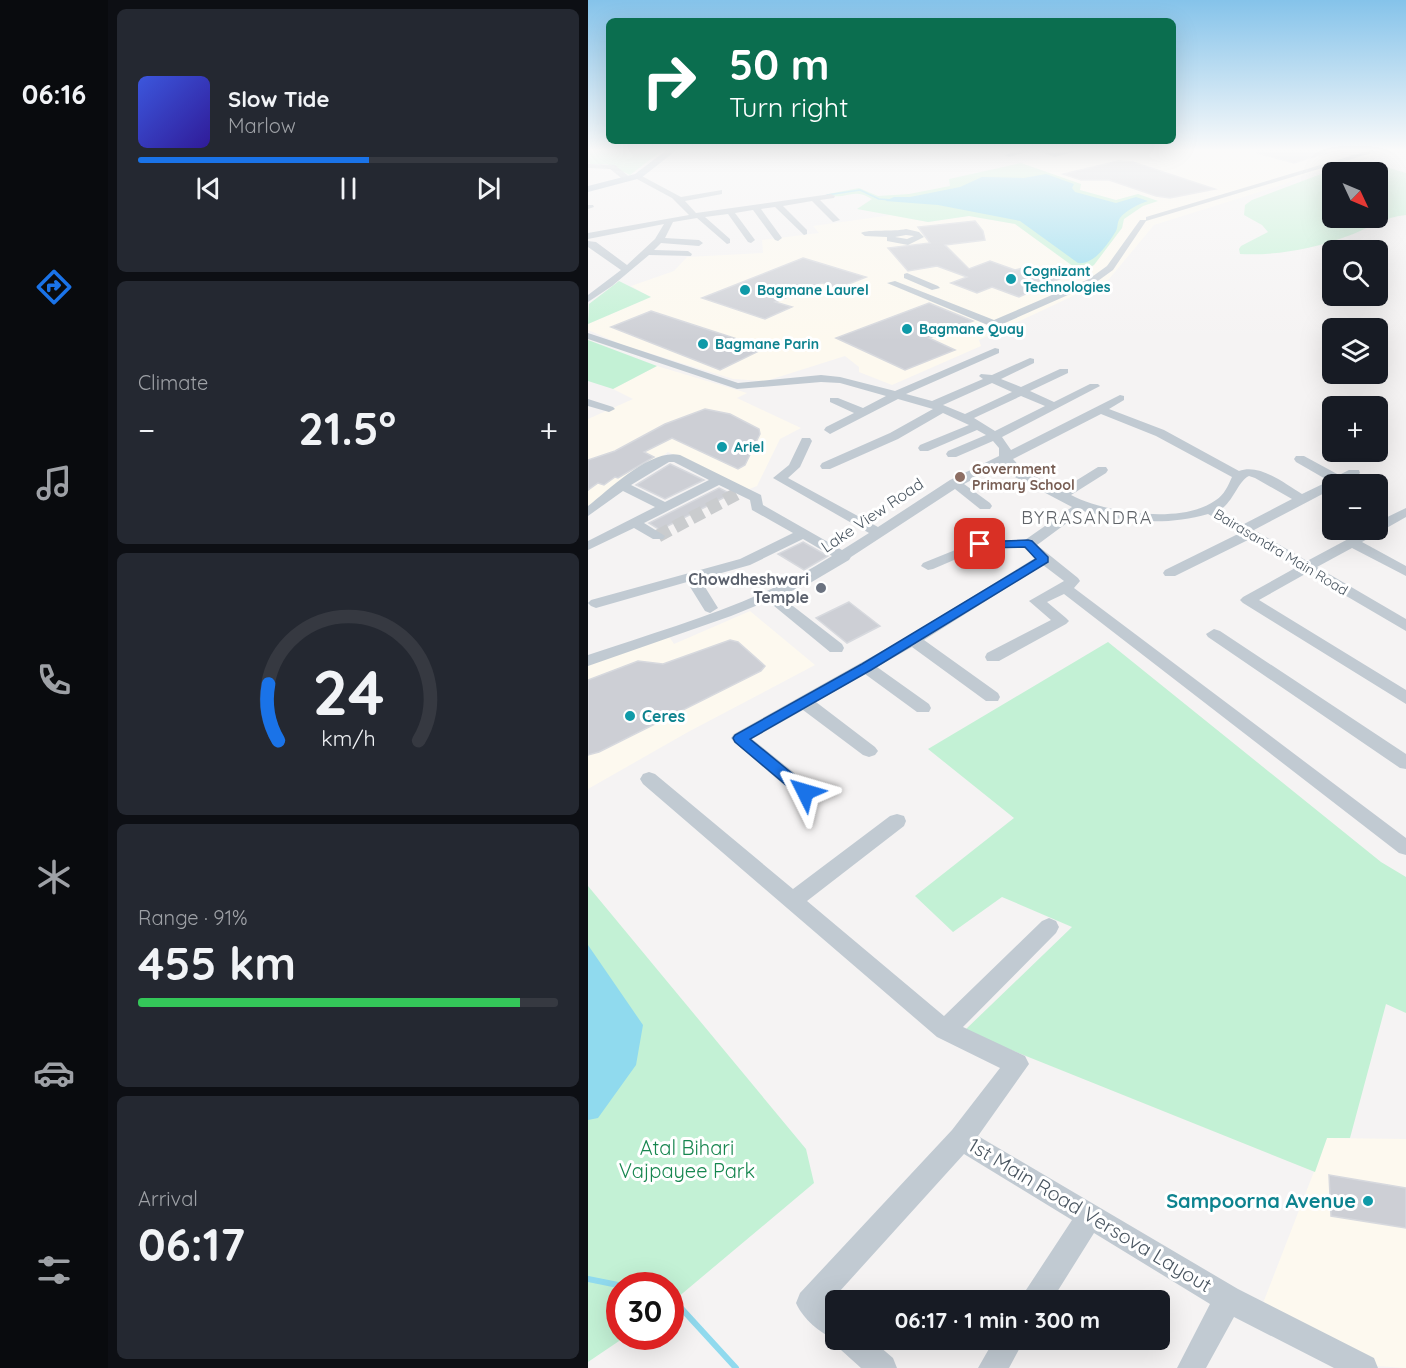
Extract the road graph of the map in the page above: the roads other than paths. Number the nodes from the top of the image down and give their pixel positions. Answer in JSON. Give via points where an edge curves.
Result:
{"nodes":[{"id":1,"x":694,"y":213,"type":"joint"},
{"id":2,"x":734,"y":213,"type":"edge"},
{"id":3,"x":759,"y":213,"type":"edge"},
{"id":4,"x":786,"y":213,"type":"edge"},
{"id":5,"x":828,"y":213,"type":"edge"},
{"id":6,"x":1160,"y":213,"type":"edge"},
{"id":7,"x":1161,"y":213,"type":"edge"},
{"id":8,"x":625,"y":217,"type":"dead end"},
{"id":9,"x":1140,"y":219,"type":"junction"},
{"id":10,"x":670,"y":220,"type":"junction"},
{"id":11,"x":836,"y":220,"type":"dead end"},
{"id":12,"x":637,"y":225,"type":"junction"},
{"id":13,"x":804,"y":232,"type":"dead end"},
{"id":14,"x":865,"y":233,"type":"dead end"},
{"id":15,"x":633,"y":235,"type":"dead end"},
{"id":16,"x":892,"y":235,"type":"dead end"},
{"id":17,"x":588,"y":236,"type":"edge"},
{"id":18,"x":778,"y":238,"type":"dead end"},
{"id":19,"x":659,"y":240,"type":"junction"},
{"id":20,"x":751,"y":240,"type":"dead end"},
{"id":21,"x":727,"y":241,"type":"dead end"},
{"id":22,"x":699,"y":243,"type":"dead end"},
{"id":23,"x":588,"y":244,"type":"edge"},
{"id":24,"x":646,"y":252,"type":"junction"},
{"id":25,"x":606,"y":254,"type":"junction"},
{"id":26,"x":688,"y":255,"type":"dead end"},
{"id":27,"x":596,"y":256,"type":"dead end"},
{"id":28,"x":626,"y":269,"type":"junction"},
{"id":29,"x":907,"y":276,"type":"dead end"},
{"id":30,"x":892,"y":283,"type":"dead end"},
{"id":31,"x":588,"y":299,"type":"edge"},
{"id":32,"x":935,"y":300,"type":"junction"},
{"id":33,"x":996,"y":312,"type":"junction"},
{"id":34,"x":976,"y":317,"type":"junction"},
{"id":35,"x":1009,"y":317,"type":"junction"},
{"id":36,"x":588,"y":336,"type":"edge"},
{"id":37,"x":996,"y":351,"type":"dead end"},
{"id":38,"x":1030,"y":361,"type":"dead end"},
{"id":39,"x":962,"y":366,"type":"junction"},
{"id":40,"x":1064,"y":371,"type":"dead end"},
{"id":41,"x":992,"y":379,"type":"junction"},
{"id":42,"x":840,"y":380,"type":"junction"},
{"id":43,"x":1094,"y":386,"type":"dead end"},
{"id":44,"x":817,"y":391,"type":"dead end"},
{"id":45,"x":1020,"y":391,"type":"junction"},
{"id":46,"x":896,"y":395,"type":"junction"},
{"id":47,"x":1120,"y":398,"type":"dead end"},
{"id":48,"x":834,"y":400,"type":"dead end"},
{"id":49,"x":588,"y":402,"type":"edge"},
{"id":50,"x":1054,"y":405,"type":"junction"},
{"id":51,"x":939,"y":407,"type":"junction"},
{"id":52,"x":609,"y":409,"type":"dead end"},
{"id":53,"x":1100,"y":410,"type":"junction"},
{"id":54,"x":863,"y":412,"type":"junction"},
{"id":55,"x":965,"y":418,"type":"junction"},
{"id":56,"x":978,"y":425,"type":"junction"},
{"id":57,"x":830,"y":430,"type":"dead end"},
{"id":58,"x":994,"y":435,"type":"junction"},
{"id":59,"x":806,"y":441,"type":"dead end"},
{"id":60,"x":924,"y":448,"type":"dead end"},
{"id":61,"x":952,"y":454,"type":"dead end"},
{"id":62,"x":1005,"y":457,"type":"junction"},
{"id":63,"x":1300,"y":459,"type":"dead end"},
{"id":64,"x":826,"y":466,"type":"dead end"},
{"id":65,"x":1102,"y":470,"type":"dead end"},
{"id":66,"x":1327,"y":474,"type":"edge"},
{"id":67,"x":1239,"y":476,"type":"junction"},
{"id":68,"x":955,"y":483,"type":"junction"},
{"id":69,"x":623,"y":486,"type":"junction"},
{"id":70,"x":726,"y":486,"type":"junction"},
{"id":71,"x":1322,"y":488,"type":"edge"},
{"id":72,"x":1061,"y":496,"type":"junction"},
{"id":73,"x":1301,"y":499,"type":"junction"},
{"id":74,"x":985,"y":506,"type":"dead end"},
{"id":75,"x":1081,"y":506,"type":"junction"},
{"id":76,"x":666,"y":507,"type":"junction"},
{"id":77,"x":1209,"y":509,"type":"junction"},
{"id":78,"x":588,"y":512,"type":"edge"},
{"id":79,"x":1406,"y":512,"type":"edge"},
{"id":80,"x":1390,"y":521,"type":"joint"},
{"id":81,"x":635,"y":523,"type":"junction"},
{"id":82,"x":1406,"y":529,"type":"edge"},
{"id":83,"x":878,"y":532,"type":"junction"},
{"id":84,"x":1246,"y":532,"type":"junction"},
{"id":85,"x":802,"y":534,"type":"junction"},
{"id":86,"x":658,"y":536,"type":"dead end"},
{"id":87,"x":1356,"y":540,"type":"edge"},
{"id":88,"x":1352,"y":542,"type":"junction"},
{"id":89,"x":1028,"y":544,"type":"junction"},
{"id":90,"x":588,"y":546,"type":"edge"},
{"id":91,"x":844,"y":557,"type":"junction"},
{"id":92,"x":1044,"y":559,"type":"junction"},
{"id":93,"x":928,"y":566,"type":"dead end"},
{"id":94,"x":1305,"y":568,"type":"junction"},
{"id":95,"x":1406,"y":572,"type":"edge"},
{"id":96,"x":1170,"y":573,"type":"dead end"},
{"id":97,"x":692,"y":578,"type":"junction"},
{"id":98,"x":1065,"y":588,"type":"junction"},
{"id":99,"x":768,"y":594,"type":"junction"},
{"id":100,"x":596,"y":603,"type":"dead end"},
{"id":101,"x":710,"y":608,"type":"dead end"},
{"id":102,"x":1406,"y":626,"type":"edge"},
{"id":103,"x":1214,"y":634,"type":"dead end"},
{"id":104,"x":913,"y":640,"type":"junction"},
{"id":105,"x":836,"y":648,"type":"dead end"},
{"id":106,"x":993,"y":657,"type":"dead end"},
{"id":107,"x":588,"y":661,"type":"edge"},
{"id":108,"x":867,"y":667,"type":"junction"},
{"id":109,"x":992,"y":697,"type":"dead end"},
{"id":110,"x":1406,"y":698,"type":"edge"},
{"id":111,"x":804,"y":702,"type":"junction"},
{"id":112,"x":923,"y":708,"type":"dead end"},
{"id":113,"x":869,"y":752,"type":"dead end"},
{"id":114,"x":1406,"y":763,"type":"edge"},
{"id":115,"x":650,"y":779,"type":"dead end"},
{"id":116,"x":805,"y":792,"type":"dead end"},
{"id":117,"x":897,"y":821,"type":"dead end"},
{"id":118,"x":1406,"y":848,"type":"edge"},
{"id":119,"x":793,"y":901,"type":"junction"},
{"id":120,"x":1048,"y":927,"type":"dead end"},
{"id":121,"x":945,"y":1030,"type":"junction"},
{"id":122,"x":962,"y":1139,"type":"junction"},
{"id":123,"x":1090,"y":1216,"type":"junction"},
{"id":124,"x":1042,"y":1290,"type":"edge"},
{"id":125,"x":1228,"y":1299,"type":"junction"},
{"id":126,"x":825,"y":1316,"type":"edge"},
{"id":127,"x":862,"y":1350,"type":"edge"},
{"id":128,"x":1004,"y":1350,"type":"edge"},
{"id":129,"x":883,"y":1368,"type":"edge"},
{"id":130,"x":992,"y":1368,"type":"edge"},
{"id":131,"x":1191,"y":1368,"type":"edge"},
{"id":132,"x":1364,"y":1368,"type":"edge"}],
"edges":[{"from":1,"to":10,"type":"street"},
{"from":1,"to":21,"type":"street"},
{"from":2,"to":20,"type":"street"},
{"from":3,"to":18,"type":"street"},
{"from":4,"to":13,"type":"street"},
{"from":5,"to":11,"type":"street"},
{"from":6,"to":9,"type":"street"},
{"from":7,"to":9,"type":"street"},
{"from":8,"to":12,"type":"street"},
{"from":9,"to":33,"type":"street","via":[[1101,267],[1037,299]]},
{"from":9,"to":35,"type":"street","via":[[1110,268],[1092,281]]},
{"from":10,"to":12,"type":"street"},
{"from":10,"to":19,"type":"street"},
{"from":12,"to":15,"type":"street"},
{"from":12,"to":17,"type":"street"},
{"from":14,"to":16,"type":"street"},
{"from":19,"to":22,"type":"street"},
{"from":19,"to":24,"type":"street"},
{"from":23,"to":25,"type":"street"},
{"from":24,"to":26,"type":"street"},
{"from":24,"to":28,"type":"street"},
{"from":25,"to":27,"type":"street"},
{"from":25,"to":28,"type":"street"},
{"from":28,"to":31,"type":"street"},
{"from":29,"to":32,"type":"street","via":[[951,294]]},
{"from":30,"to":32,"type":"street"},
{"from":32,"to":34,"type":"street"},
{"from":33,"to":34,"type":"street"},
{"from":33,"to":35,"type":"street"},
{"from":34,"to":35,"type":"street","via":[[994,324]]},
{"from":36,"to":42,"type":"street","via":[[737,386],[756,387],[805,378]]},
{"from":37,"to":39,"type":"street"},
{"from":38,"to":41,"type":"street"},
{"from":39,"to":41,"type":"street"},
{"from":39,"to":46,"type":"street"},
{"from":40,"to":45,"type":"street"},
{"from":41,"to":45,"type":"street"},
{"from":41,"to":51,"type":"street"},
{"from":42,"to":44,"type":"street"},
{"from":42,"to":46,"type":"street"},
{"from":43,"to":50,"type":"street"},
{"from":45,"to":50,"type":"street"},
{"from":45,"to":55,"type":"street"},
{"from":46,"to":51,"type":"street"},
{"from":46,"to":54,"type":"street"},
{"from":47,"to":53,"type":"street","name":"Lake View Road"},
{"from":48,"to":54,"type":"street"},
{"from":49,"to":52,"type":"street"},
{"from":50,"to":58,"type":"street"},
{"from":51,"to":55,"type":"street"},
{"from":51,"to":64,"type":"street","via":[[894,435]]},
{"from":53,"to":62,"type":"street","name":"Lake View Road"},
{"from":53,"to":67,"type":"street","via":[[1160,433]]},
{"from":54,"to":57,"type":"street"},
{"from":55,"to":56,"type":"street"},
{"from":56,"to":58,"type":"street"},
{"from":56,"to":60,"type":"street"},
{"from":58,"to":61,"type":"street"},
{"from":58,"to":62,"type":"street","name":"Bairasandra Main Road","via":[[1005,447]]},
{"from":59,"to":83,"type":"street","via":[[794,467],[779,478]]},
{"from":62,"to":68,"type":"street","name":"Lake View Road"},
{"from":62,"to":72,"type":"street","name":"Bairasandra Main Road","via":[[1018,473]]},
{"from":63,"to":66,"type":"street"},
{"from":65,"to":72,"type":"street"},
{"from":67,"to":73,"type":"street","via":[[1248,472],[1260,475]]},
{"from":67,"to":77,"type":"street","via":[[1228,497]]},
{"from":68,"to":74,"type":"street"},
{"from":68,"to":83,"type":"street","name":"Lake View Road","via":[[921,496]]},
{"from":69,"to":70,"type":"street","via":[[646,468],[670,457]]},
{"from":69,"to":76,"type":"street"},
{"from":69,"to":78,"type":"street"},
{"from":70,"to":76,"type":"street"},
{"from":70,"to":85,"type":"street","via":[[756,498],[757,507]]},
{"from":71,"to":73,"type":"street"},
{"from":72,"to":75,"type":"street","name":"Bairasandra Main Road"},
{"from":73,"to":84,"type":"street"},
{"from":75,"to":77,"type":"street","name":"Bairasandra Main Road","via":[[1105,513],[1167,518]]},
{"from":75,"to":89,"type":"street"},
{"from":76,"to":81,"type":"street"},
{"from":77,"to":84,"type":"street","name":"Bairasandra Main Road"},
{"from":79,"to":80,"type":"street"},
{"from":80,"to":82,"type":"street"},
{"from":81,"to":86,"type":"street"},
{"from":81,"to":90,"type":"street"},
{"from":83,"to":91,"type":"street","name":"Lake View Road"},
{"from":84,"to":94,"type":"street","name":"Bairasandra Main Road"},
{"from":84,"to":96,"type":"street"},
{"from":85,"to":91,"type":"street"},
{"from":85,"to":97,"type":"street","via":[[745,562]]},
{"from":87,"to":88,"type":"street"},
{"from":88,"to":94,"type":"street"},
{"from":88,"to":95,"type":"street"},
{"from":89,"to":92,"type":"street"},
{"from":89,"to":93,"type":"street","via":[[980,544]]},
{"from":91,"to":99,"type":"street","name":"Lake View Road","via":[[805,580]]},
{"from":92,"to":98,"type":"street","via":[[1073,581]]},
{"from":92,"to":104,"type":"street"},
{"from":94,"to":102,"type":"street","name":"Bairasandra Main Road"},
{"from":94,"to":110,"type":"street","via":[[1248,600]]},
{"from":97,"to":100,"type":"street"},
{"from":97,"to":101,"type":"street"},
{"from":98,"to":106,"type":"street","via":[[1037,601],[1061,621]]},
{"from":98,"to":118,"type":"street"},
{"from":99,"to":105,"type":"street"},
{"from":99,"to":107,"type":"street","name":"Lake View Road","via":[[726,613]]},
{"from":103,"to":114,"type":"street"},
{"from":104,"to":108,"type":"street"},
{"from":104,"to":109,"type":"street"},
{"from":108,"to":111,"type":"street"},
{"from":108,"to":112,"type":"street"},
{"from":111,"to":113,"type":"street"},
{"from":111,"to":116,"type":"street","via":[[740,738]]},
{"from":115,"to":119,"type":"street","name":"1st Main Road Versova Layout"},
{"from":117,"to":119,"type":"street"},
{"from":119,"to":121,"type":"street","name":"1st Main Road Versova Layout"},
{"from":120,"to":121,"type":"street"},
{"from":121,"to":122,"type":"street","name":"1st Main Road Versova Layout","via":[[1017,1064]]},
{"from":122,"to":123,"type":"street","name":"1st Main Road Versova Layout"},
{"from":122,"to":126,"type":"street","via":[[810,1303]]},
{"from":123,"to":124,"type":"street"},
{"from":123,"to":125,"type":"street","name":"1st Main Road Versova Layout"},
{"from":125,"to":131,"type":"street"},
{"from":125,"to":132,"type":"street","name":"1st Main Road Versova Layout"},
{"from":127,"to":129,"type":"street"},
{"from":128,"to":130,"type":"street"}]}
